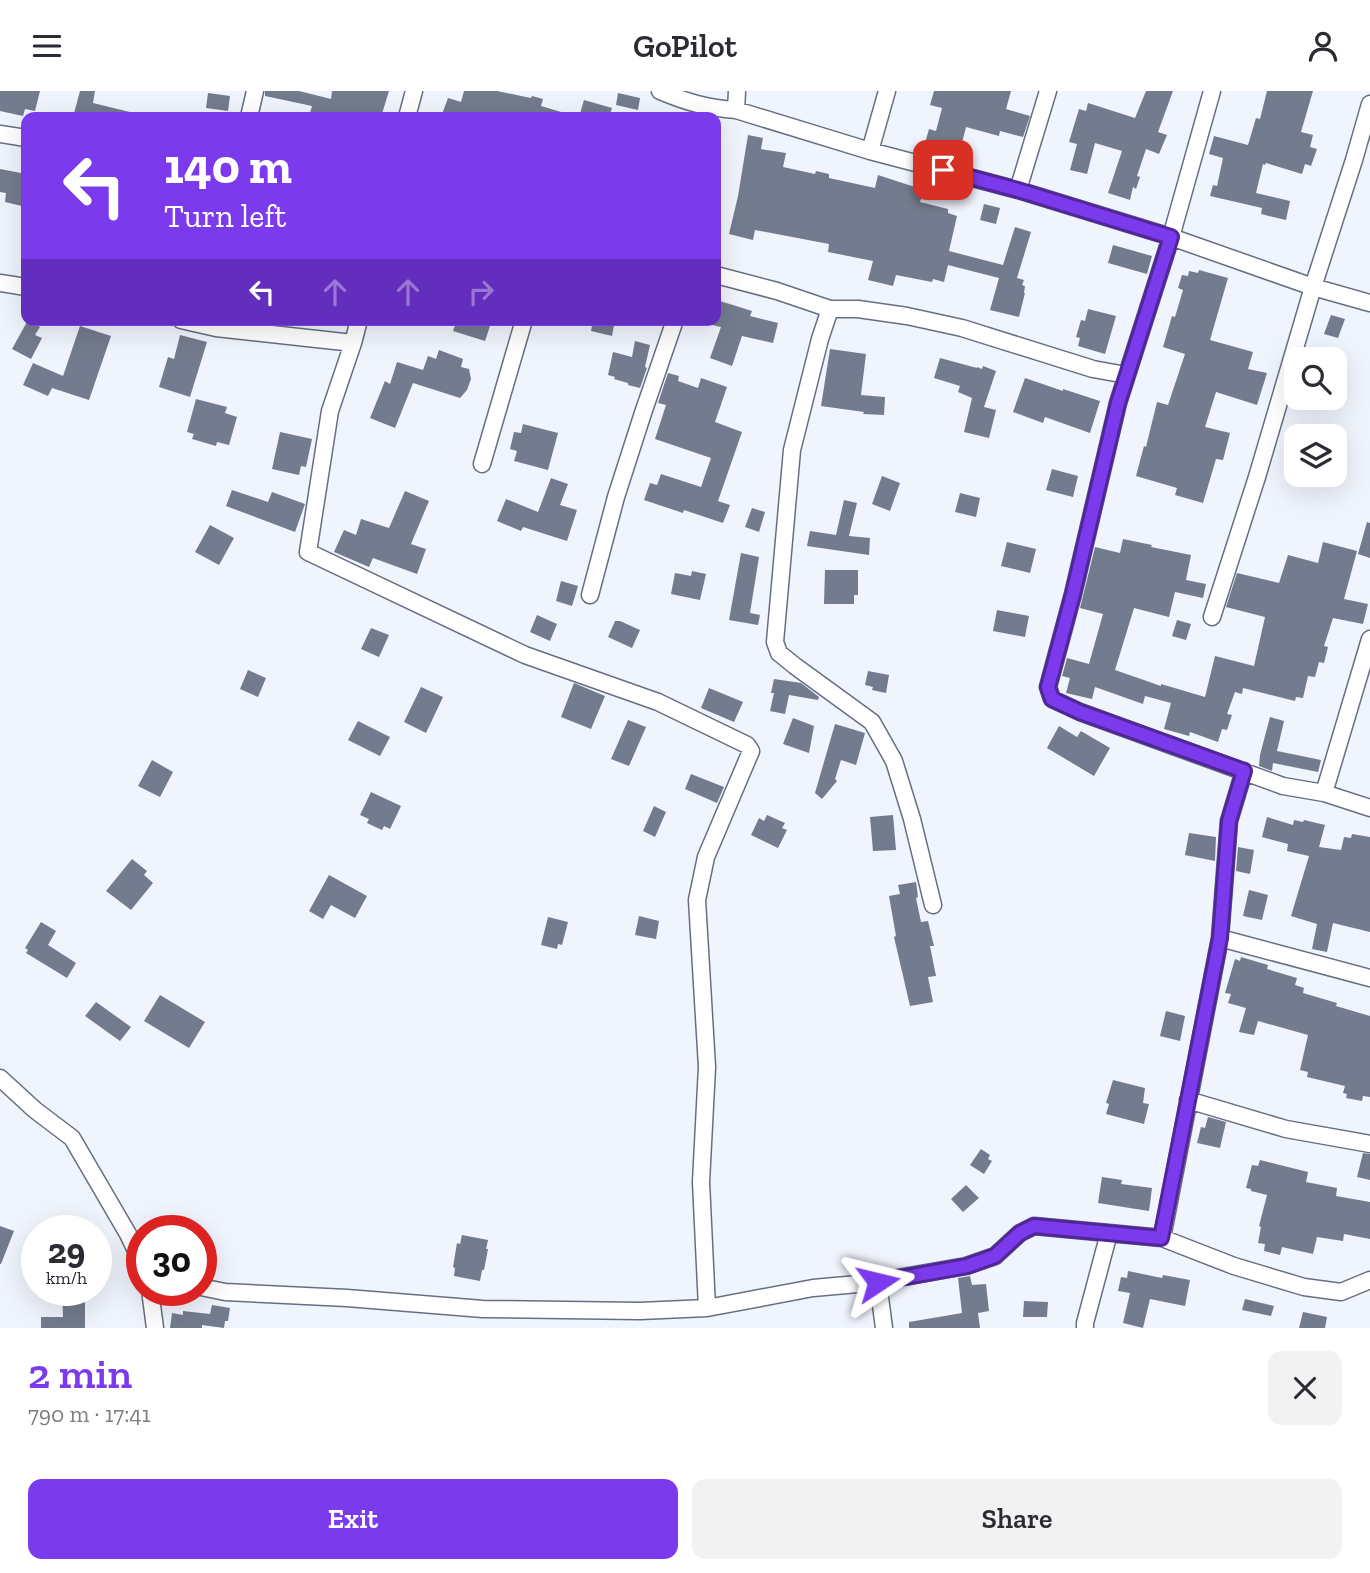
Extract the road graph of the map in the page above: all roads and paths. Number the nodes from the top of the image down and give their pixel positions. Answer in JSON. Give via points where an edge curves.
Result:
{"nodes":[{"id":1,"x":255,"y":91,"type":"edge"},
{"id":2,"x":414,"y":91,"type":"edge"},
{"id":3,"x":660,"y":91,"type":"edge"},
{"id":4,"x":737,"y":91,"type":"edge"},
{"id":5,"x":887,"y":91,"type":"edge"},
{"id":6,"x":1048,"y":91,"type":"edge"},
{"id":7,"x":1212,"y":91,"type":"edge"},
{"id":8,"x":1370,"y":104,"type":"edge"},
{"id":9,"x":736,"y":110,"type":"junction"},
{"id":10,"x":250,"y":112,"type":"edge"},
{"id":11,"x":408,"y":112,"type":"edge"},
{"id":12,"x":0,"y":134,"type":"edge"},
{"id":13,"x":21,"y":137,"type":"edge"},
{"id":14,"x":870,"y":152,"type":"junction"},
{"id":15,"x":1018,"y":190,"type":"junction"},
{"id":16,"x":1171,"y":237,"type":"junction"},
{"id":17,"x":721,"y":276,"type":"edge"},
{"id":18,"x":0,"y":283,"type":"edge"},
{"id":19,"x":21,"y":286,"type":"edge"},
{"id":20,"x":1313,"y":287,"type":"junction"},
{"id":21,"x":1370,"y":303,"type":"edge"},
{"id":22,"x":830,"y":309,"type":"junction"},
{"id":23,"x":207,"y":326,"type":"edge"},
{"id":24,"x":357,"y":326,"type":"edge"},
{"id":25,"x":522,"y":326,"type":"edge"},
{"id":26,"x":673,"y":326,"type":"edge"},
{"id":27,"x":353,"y":343,"type":"junction"},
{"id":28,"x":1126,"y":375,"type":"junction"},
{"id":29,"x":482,"y":464,"type":"dead end"},
{"id":30,"x":590,"y":596,"type":"dead end"},
{"id":31,"x":1212,"y":617,"type":"dead end"},
{"id":32,"x":1370,"y":639,"type":"edge"},
{"id":33,"x":1244,"y":771,"type":"junction"},
{"id":34,"x":1324,"y":793,"type":"junction"},
{"id":35,"x":1370,"y":808,"type":"edge"},
{"id":36,"x":933,"y":905,"type":"dead end"},
{"id":37,"x":1220,"y":938,"type":"junction"},
{"id":38,"x":1370,"y":978,"type":"edge"},
{"id":39,"x":0,"y":1078,"type":"edge"},
{"id":40,"x":1188,"y":1101,"type":"junction"},
{"id":41,"x":1370,"y":1144,"type":"edge"},
{"id":42,"x":126,"y":1231,"type":"edge"},
{"id":43,"x":1109,"y":1233,"type":"junction"},
{"id":44,"x":1161,"y":1238,"type":"junction"},
{"id":45,"x":1370,"y":1280,"type":"edge"},
{"id":46,"x":878,"y":1282,"type":"junction"},
{"id":47,"x":217,"y":1290,"type":"edge"},
{"id":48,"x":152,"y":1306,"type":"edge"},
{"id":49,"x":708,"y":1307,"type":"junction"},
{"id":50,"x":155,"y":1328,"type":"edge"},
{"id":51,"x":884,"y":1328,"type":"edge"},
{"id":52,"x":1086,"y":1328,"type":"edge"}],
"edges":[{"from":1,"to":10,"type":"street"},
{"from":2,"to":11,"type":"street"},
{"from":3,"to":9,"type":"street","via":[[686,102]]},
{"from":4,"to":9,"type":"street"},
{"from":5,"to":14,"type":"street"},
{"from":6,"to":15,"type":"street"},
{"from":7,"to":16,"type":"street"},
{"from":8,"to":20,"type":"street"},
{"from":9,"to":14,"type":"street"},
{"from":12,"to":13,"type":"street"},
{"from":14,"to":15,"type":"street"},
{"from":15,"to":16,"type":"street"},
{"from":16,"to":20,"type":"street"},
{"from":16,"to":28,"type":"street"},
{"from":17,"to":22,"type":"street"},
{"from":18,"to":19,"type":"street"},
{"from":20,"to":21,"type":"street"},
{"from":20,"to":31,"type":"street"},
{"from":22,"to":28,"type":"street","via":[[858,309],[962,328]]},
{"from":22,"to":36,"type":"street","via":[[792,450],[775,642],[779,653],[873,722],[894,761]]},
{"from":23,"to":27,"type":"street"},
{"from":24,"to":27,"type":"street"},
{"from":25,"to":29,"type":"street"},
{"from":26,"to":30,"type":"street","via":[[616,497]]},
{"from":27,"to":49,"type":"street","via":[[330,411],[308,552],[525,655],[658,702],[751,751],[706,857],[697,900],[707,1067],[701,1182]]},
{"from":28,"to":33,"type":"street","via":[[1048,687],[1052,699],[1080,712]]},
{"from":32,"to":34,"type":"street"},
{"from":33,"to":34,"type":"street","via":[[1283,786]]},
{"from":33,"to":37,"type":"street","via":[[1229,821]]},
{"from":34,"to":35,"type":"street"},
{"from":37,"to":38,"type":"street"},
{"from":37,"to":40,"type":"street"},
{"from":39,"to":42,"type":"street","via":[[72,1138]]},
{"from":40,"to":41,"type":"street","via":[[1286,1129]]},
{"from":40,"to":44,"type":"street"},
{"from":43,"to":44,"type":"street"},
{"from":43,"to":46,"type":"street","via":[[1034,1226],[995,1256],[967,1266]]},
{"from":43,"to":52,"type":"street"},
{"from":44,"to":45,"type":"street","via":[[1304,1287],[1341,1291]]},
{"from":46,"to":49,"type":"street"},
{"from":46,"to":51,"type":"street"},
{"from":47,"to":49,"type":"street","via":[[483,1308],[640,1311]]},
{"from":48,"to":50,"type":"street"}]}
